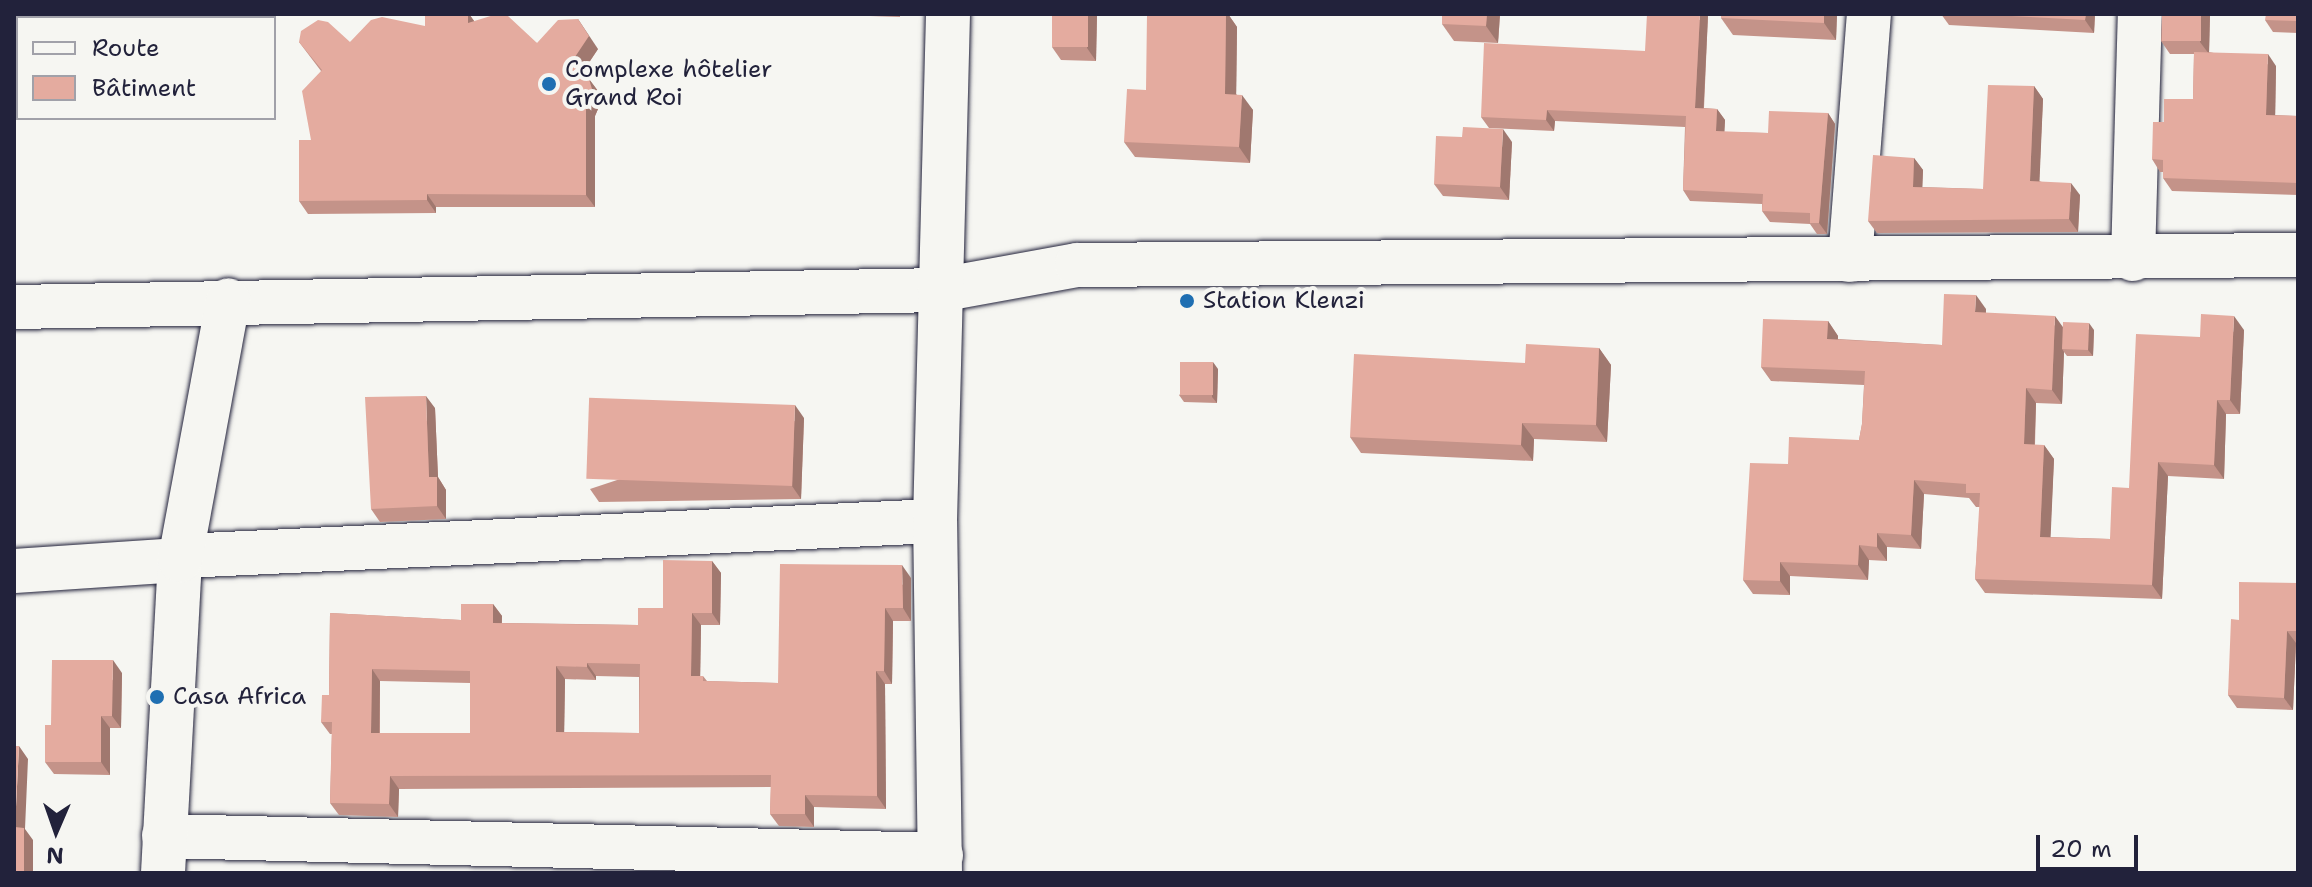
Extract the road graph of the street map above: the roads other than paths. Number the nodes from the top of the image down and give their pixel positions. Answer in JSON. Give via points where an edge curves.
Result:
{"nodes":[{"id":1,"x":948,"y":14,"type":"edge"},
{"id":2,"x":1869,"y":14,"type":"edge"},
{"id":3,"x":2140,"y":14,"type":"edge"},
{"id":4,"x":2298,"y":255,"type":"edge"},
{"id":5,"x":2133,"y":259,"type":"junction"},
{"id":6,"x":1850,"y":260,"type":"junction"},
{"id":7,"x":940,"y":290,"type":"junction"},
{"id":8,"x":228,"y":300,"type":"junction"},
{"id":9,"x":14,"y":307,"type":"edge"},
{"id":10,"x":935,"y":521,"type":"junction"},
{"id":11,"x":181,"y":558,"type":"junction"},
{"id":12,"x":14,"y":571,"type":"edge"},
{"id":13,"x":164,"y":855,"type":"edge"},
{"id":14,"x":940,"y":864,"type":"edge"}],
"edges":[{"from":1,"to":7,"type":"street"},
{"from":2,"to":6,"type":"street"},
{"from":3,"to":5,"type":"street"},
{"from":4,"to":5,"type":"street"},
{"from":5,"to":6,"type":"street"},
{"from":6,"to":7,"type":"street","via":[[1077,265]]},
{"from":7,"to":8,"type":"street"},
{"from":7,"to":10,"type":"street"},
{"from":8,"to":9,"type":"street"},
{"from":8,"to":11,"type":"street"},
{"from":10,"to":11,"type":"street"},
{"from":10,"to":14,"type":"street"},
{"from":11,"to":12,"type":"street"},
{"from":11,"to":13,"type":"street"},
{"from":13,"to":14,"type":"street"}]}
